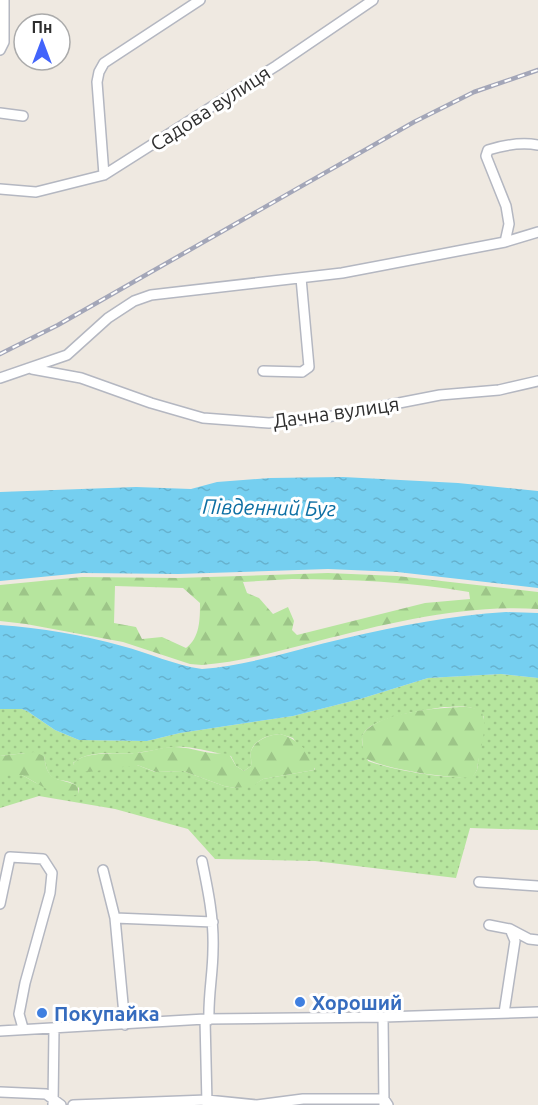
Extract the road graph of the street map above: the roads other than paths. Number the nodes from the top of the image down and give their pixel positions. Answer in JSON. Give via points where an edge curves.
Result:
{"nodes":[{"id":1,"x":4,"y":0,"type":"edge"},
{"id":2,"x":200,"y":0,"type":"edge"},
{"id":3,"x":372,"y":0,"type":"edge"},
{"id":4,"x":0,"y":50,"type":"edge"},
{"id":5,"x":0,"y":113,"type":"edge"},
{"id":6,"x":23,"y":116,"type":"dead end"},
{"id":7,"x":538,"y":145,"type":"edge"},
{"id":8,"x":104,"y":176,"type":"junction"},
{"id":9,"x":0,"y":189,"type":"edge"},
{"id":10,"x":538,"y":232,"type":"edge"},
{"id":11,"x":505,"y":242,"type":"junction"},
{"id":12,"x":301,"y":278,"type":"junction"},
{"id":13,"x":31,"y":369,"type":"junction"},
{"id":14,"x":262,"y":371,"type":"dead end"},
{"id":15,"x":0,"y":378,"type":"edge"},
{"id":16,"x":538,"y":381,"type":"edge"},
{"id":17,"x":202,"y":861,"type":"dead end"},
{"id":18,"x":103,"y":870,"type":"dead end"},
{"id":19,"x":479,"y":882,"type":"dead end"},
{"id":20,"x":538,"y":886,"type":"edge"},
{"id":21,"x":0,"y":904,"type":"edge"},
{"id":22,"x":115,"y":918,"type":"junction"},
{"id":23,"x":213,"y":922,"type":"junction"},
{"id":24,"x":489,"y":925,"type":"dead end"},
{"id":25,"x":510,"y":930,"type":"junction"},
{"id":26,"x":538,"y":940,"type":"edge"},
{"id":27,"x":538,"y":1012,"type":"edge"},
{"id":28,"x":504,"y":1013,"type":"junction"},
{"id":29,"x":382,"y":1017,"type":"junction"},
{"id":30,"x":207,"y":1020,"type":"junction"},
{"id":31,"x":125,"y":1025,"type":"junction"},
{"id":32,"x":23,"y":1028,"type":"junction"},
{"id":33,"x":54,"y":1028,"type":"junction"},
{"id":34,"x":0,"y":1031,"type":"edge"},
{"id":35,"x":0,"y":1092,"type":"edge"},
{"id":36,"x":207,"y":1102,"type":"edge"},
{"id":37,"x":303,"y":1102,"type":"edge"},
{"id":38,"x":56,"y":1103,"type":"edge"},
{"id":39,"x":385,"y":1103,"type":"edge"},
{"id":40,"x":73,"y":1105,"type":"edge"}],
"edges":[{"from":1,"to":4,"type":"street","via":[[4,42]]},
{"from":2,"to":8,"type":"street","via":[[104,63],[99,72]]},
{"from":3,"to":8,"type":"street","name":"Садова вулиця"},
{"from":5,"to":6,"type":"street"},
{"from":7,"to":11,"type":"street","via":[[488,150],[486,156],[506,206],[509,224]]},
{"from":8,"to":9,"type":"street","name":"Садова вулиця","via":[[36,192]]},
{"from":10,"to":11,"type":"street"},
{"from":11,"to":12,"type":"street"},
{"from":12,"to":13,"type":"street","via":[[152,295],[134,301],[108,318],[67,355]]},
{"from":12,"to":14,"type":"street","via":[[309,367],[302,372]]},
{"from":13,"to":15,"type":"street"},
{"from":13,"to":16,"type":"street","name":"Дачна вулиця","via":[[81,378],[203,418],[269,423],[327,417]]},
{"from":17,"to":23,"type":"street"},
{"from":18,"to":22,"type":"street"},
{"from":19,"to":20,"type":"street"},
{"from":21,"to":32,"type":"street","via":[[10,857],[43,859],[52,873],[50,894],[23,994],[19,1014]]},
{"from":22,"to":23,"type":"street"},
{"from":22,"to":31,"type":"street"},
{"from":23,"to":30,"type":"street"},
{"from":24,"to":25,"type":"street"},
{"from":25,"to":26,"type":"street"},
{"from":25,"to":28,"type":"street","via":[[515,941]]},
{"from":27,"to":28,"type":"street"},
{"from":28,"to":29,"type":"street"},
{"from":29,"to":30,"type":"street"},
{"from":29,"to":39,"type":"street"},
{"from":30,"to":31,"type":"street"},
{"from":30,"to":36,"type":"street"},
{"from":31,"to":33,"type":"street"},
{"from":32,"to":33,"type":"street"},
{"from":32,"to":34,"type":"street"},
{"from":33,"to":38,"type":"street"},
{"from":35,"to":38,"type":"street","via":[[46,1094]]},
{"from":36,"to":37,"type":"street"},
{"from":36,"to":40,"type":"street"},
{"from":37,"to":39,"type":"street"}]}
